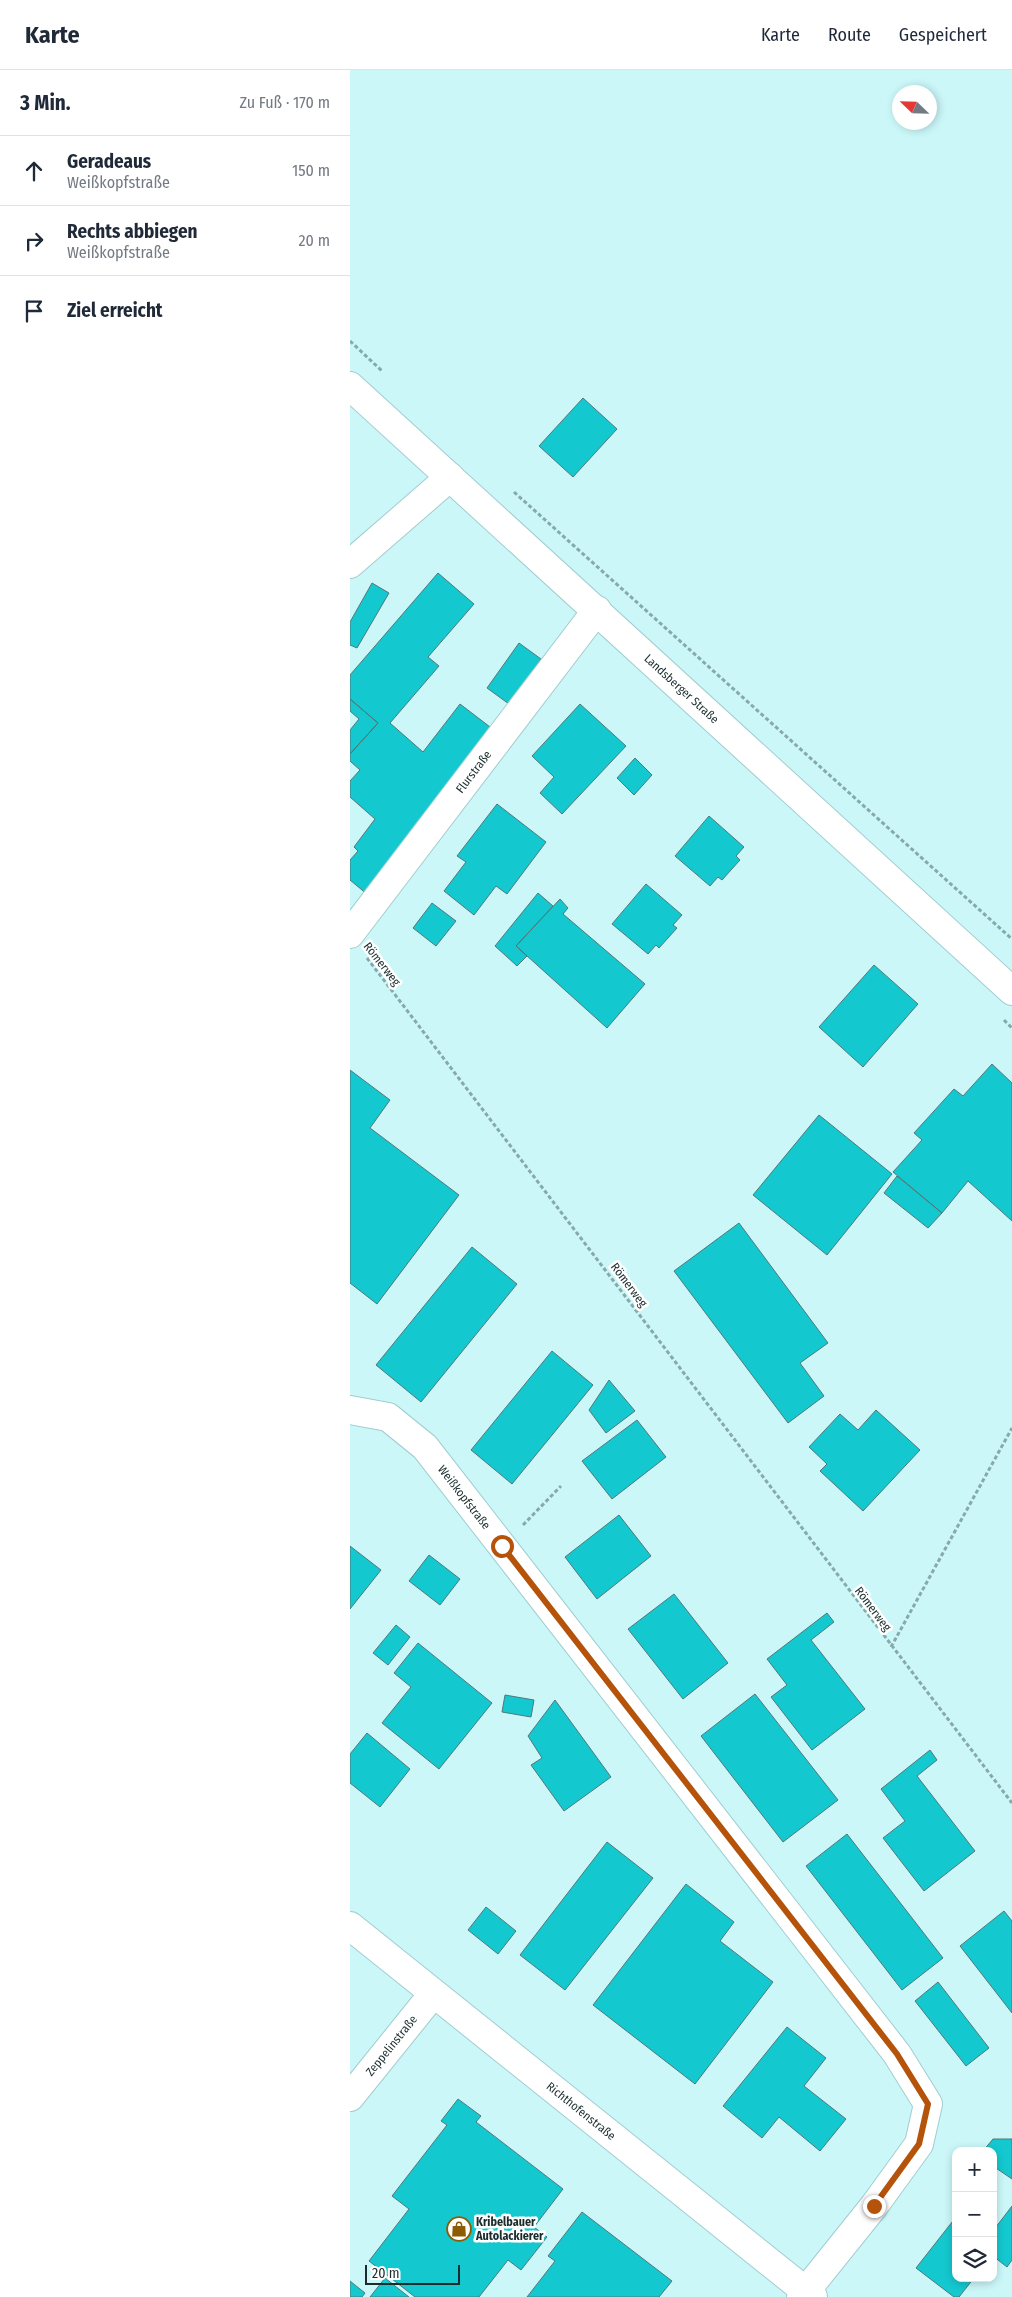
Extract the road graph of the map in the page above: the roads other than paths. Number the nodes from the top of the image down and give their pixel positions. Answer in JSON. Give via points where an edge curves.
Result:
{"nodes":[{"id":1,"x":350,"y":386,"type":"edge"},
{"id":2,"x":450,"y":477,"type":"junction"},
{"id":3,"x":350,"y":564,"type":"edge"},
{"id":4,"x":597,"y":610,"type":"junction"},
{"id":5,"x":356,"y":943,"type":"edge"},
{"id":6,"x":1012,"y":991,"type":"edge"},
{"id":7,"x":350,"y":1410,"type":"edge"},
{"id":8,"x":350,"y":1926,"type":"edge"},
{"id":9,"x":433,"y":1994,"type":"junction"},
{"id":10,"x":350,"y":2097,"type":"edge"},
{"id":11,"x":807,"y":2295,"type":"edge"}],
"edges":[{"from":1,"to":2,"type":"street","name":"Landsberger Straße"},
{"from":2,"to":3,"type":"street"},
{"from":2,"to":4,"type":"street","name":"Landsberger Straße"},
{"from":4,"to":5,"type":"street","name":"Flurstraße"},
{"from":4,"to":6,"type":"street","name":"Landsberger Straße"},
{"from":7,"to":11,"type":"street","name":"Weißkopfstraße","via":[[388,1417],[425,1447],[897,2054],[928,2104],[919,2144]]},
{"from":8,"to":9,"type":"street","name":"Richthofenstraße"},
{"from":9,"to":10,"type":"street","name":"Zeppelinstraße"},
{"from":9,"to":11,"type":"street","name":"Richthofenstraße"}]}
